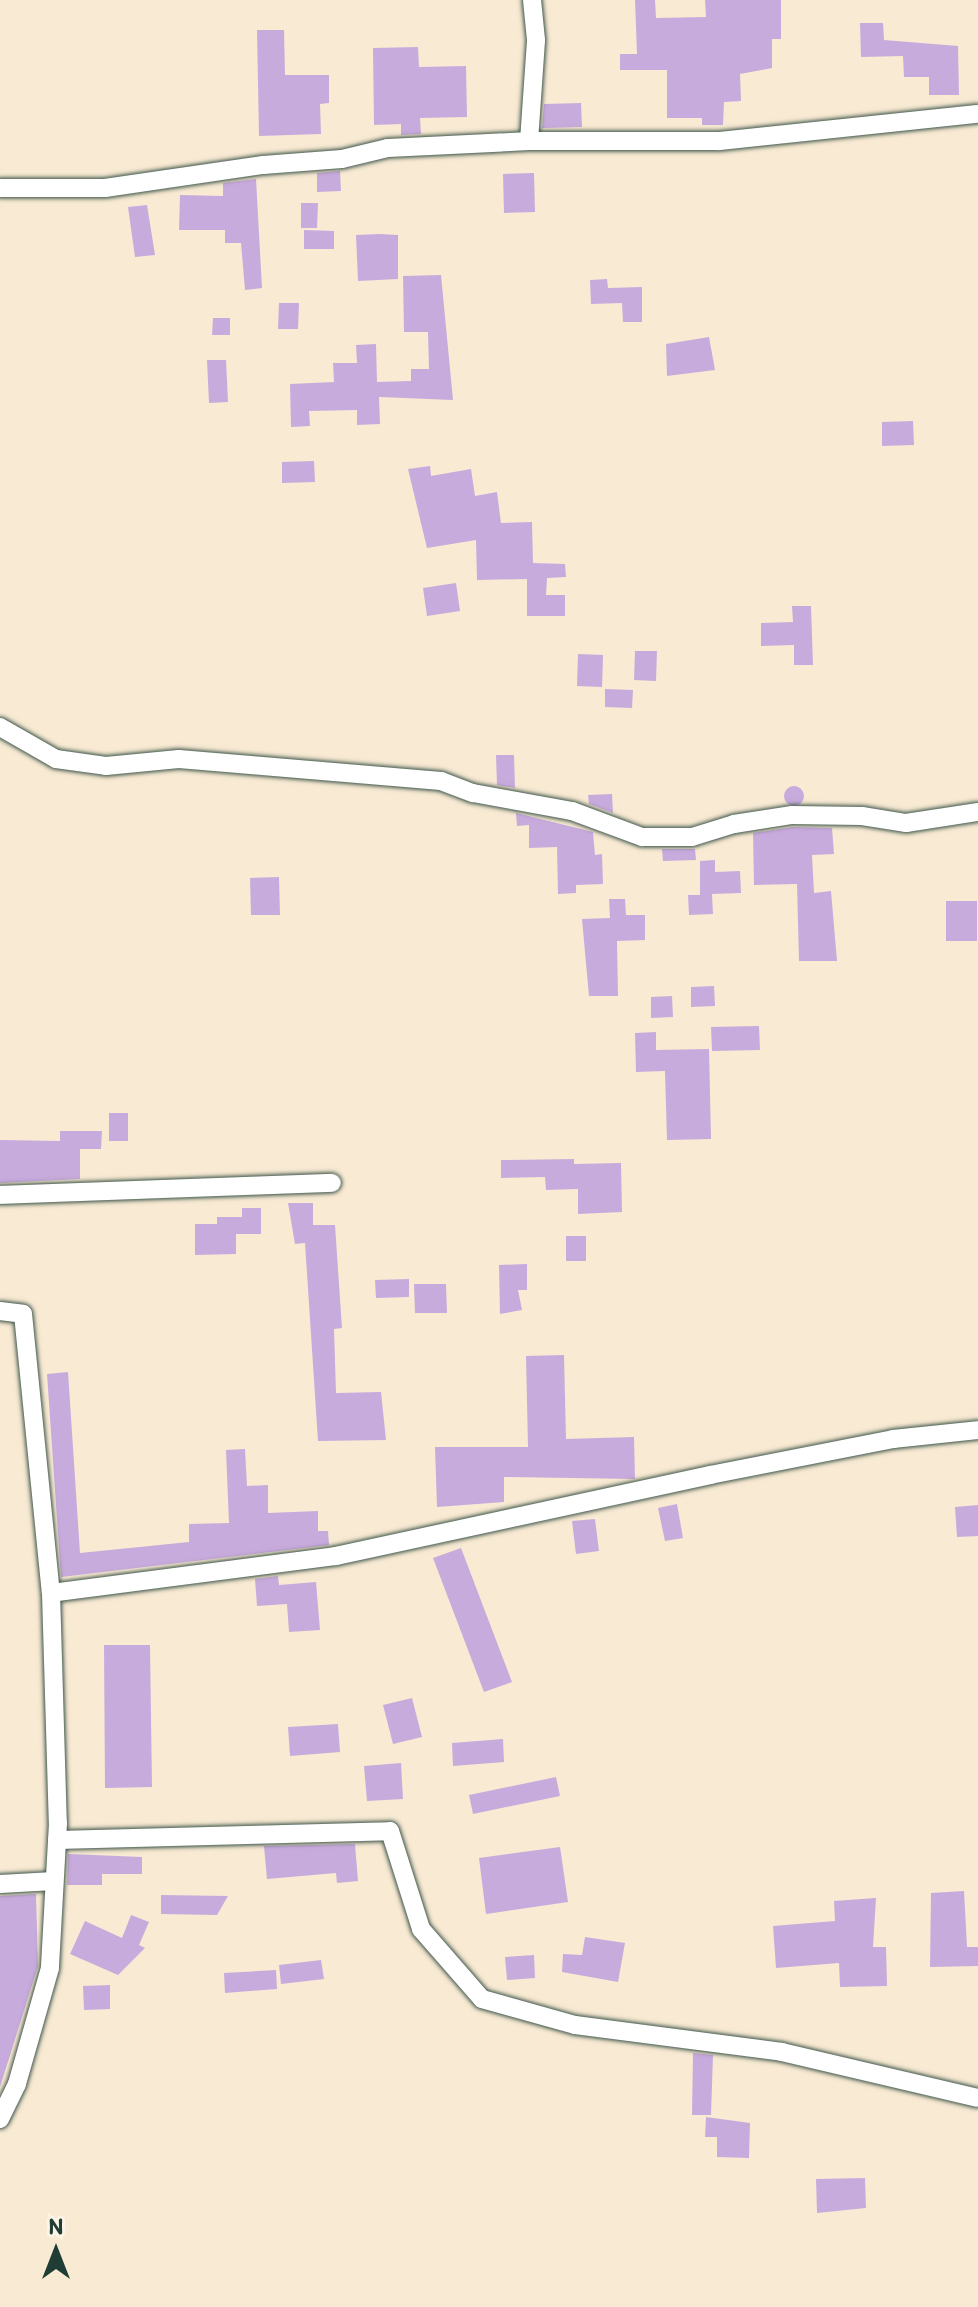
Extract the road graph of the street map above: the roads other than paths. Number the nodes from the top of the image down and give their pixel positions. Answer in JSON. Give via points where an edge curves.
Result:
{"nodes":[{"id":1,"x":532,"y":0,"type":"edge"},
{"id":2,"x":978,"y":114,"type":"edge"},
{"id":3,"x":529,"y":141,"type":"junction"},
{"id":4,"x":0,"y":188,"type":"edge"},
{"id":5,"x":0,"y":727,"type":"edge"},
{"id":6,"x":978,"y":812,"type":"edge"},
{"id":7,"x":332,"y":1183,"type":"dead end"},
{"id":8,"x":0,"y":1195,"type":"edge"},
{"id":9,"x":0,"y":1311,"type":"edge"},
{"id":10,"x":978,"y":1430,"type":"edge"},
{"id":11,"x":51,"y":1593,"type":"junction"},
{"id":12,"x":57,"y":1840,"type":"junction"},
{"id":13,"x":54,"y":1881,"type":"junction"},
{"id":14,"x":0,"y":1884,"type":"edge"},
{"id":15,"x":978,"y":2098,"type":"edge"},
{"id":16,"x":0,"y":2119,"type":"edge"}],
"edges":[{"from":1,"to":3,"type":"street","via":[[536,40]]},
{"from":2,"to":3,"type":"street","via":[[719,141]]},
{"from":3,"to":4,"type":"street","via":[[388,148],[342,159],[105,188]]},
{"from":5,"to":6,"type":"street","via":[[56,759],[106,766],[179,759],[441,781],[473,793],[561,808],[642,837],[692,837],[792,815],[906,823]]},
{"from":7,"to":8,"type":"street"},
{"from":9,"to":11,"type":"street","via":[[23,1314]]},
{"from":10,"to":11,"type":"street","via":[[893,1439],[336,1556]]},
{"from":11,"to":12,"type":"street"},
{"from":12,"to":13,"type":"street"},
{"from":12,"to":15,"type":"street","via":[[390,1831],[421,1929],[482,1999],[575,2025],[782,2052]]},
{"from":13,"to":14,"type":"street"},
{"from":13,"to":16,"type":"street","via":[[50,1968],[17,2084]]}]}
